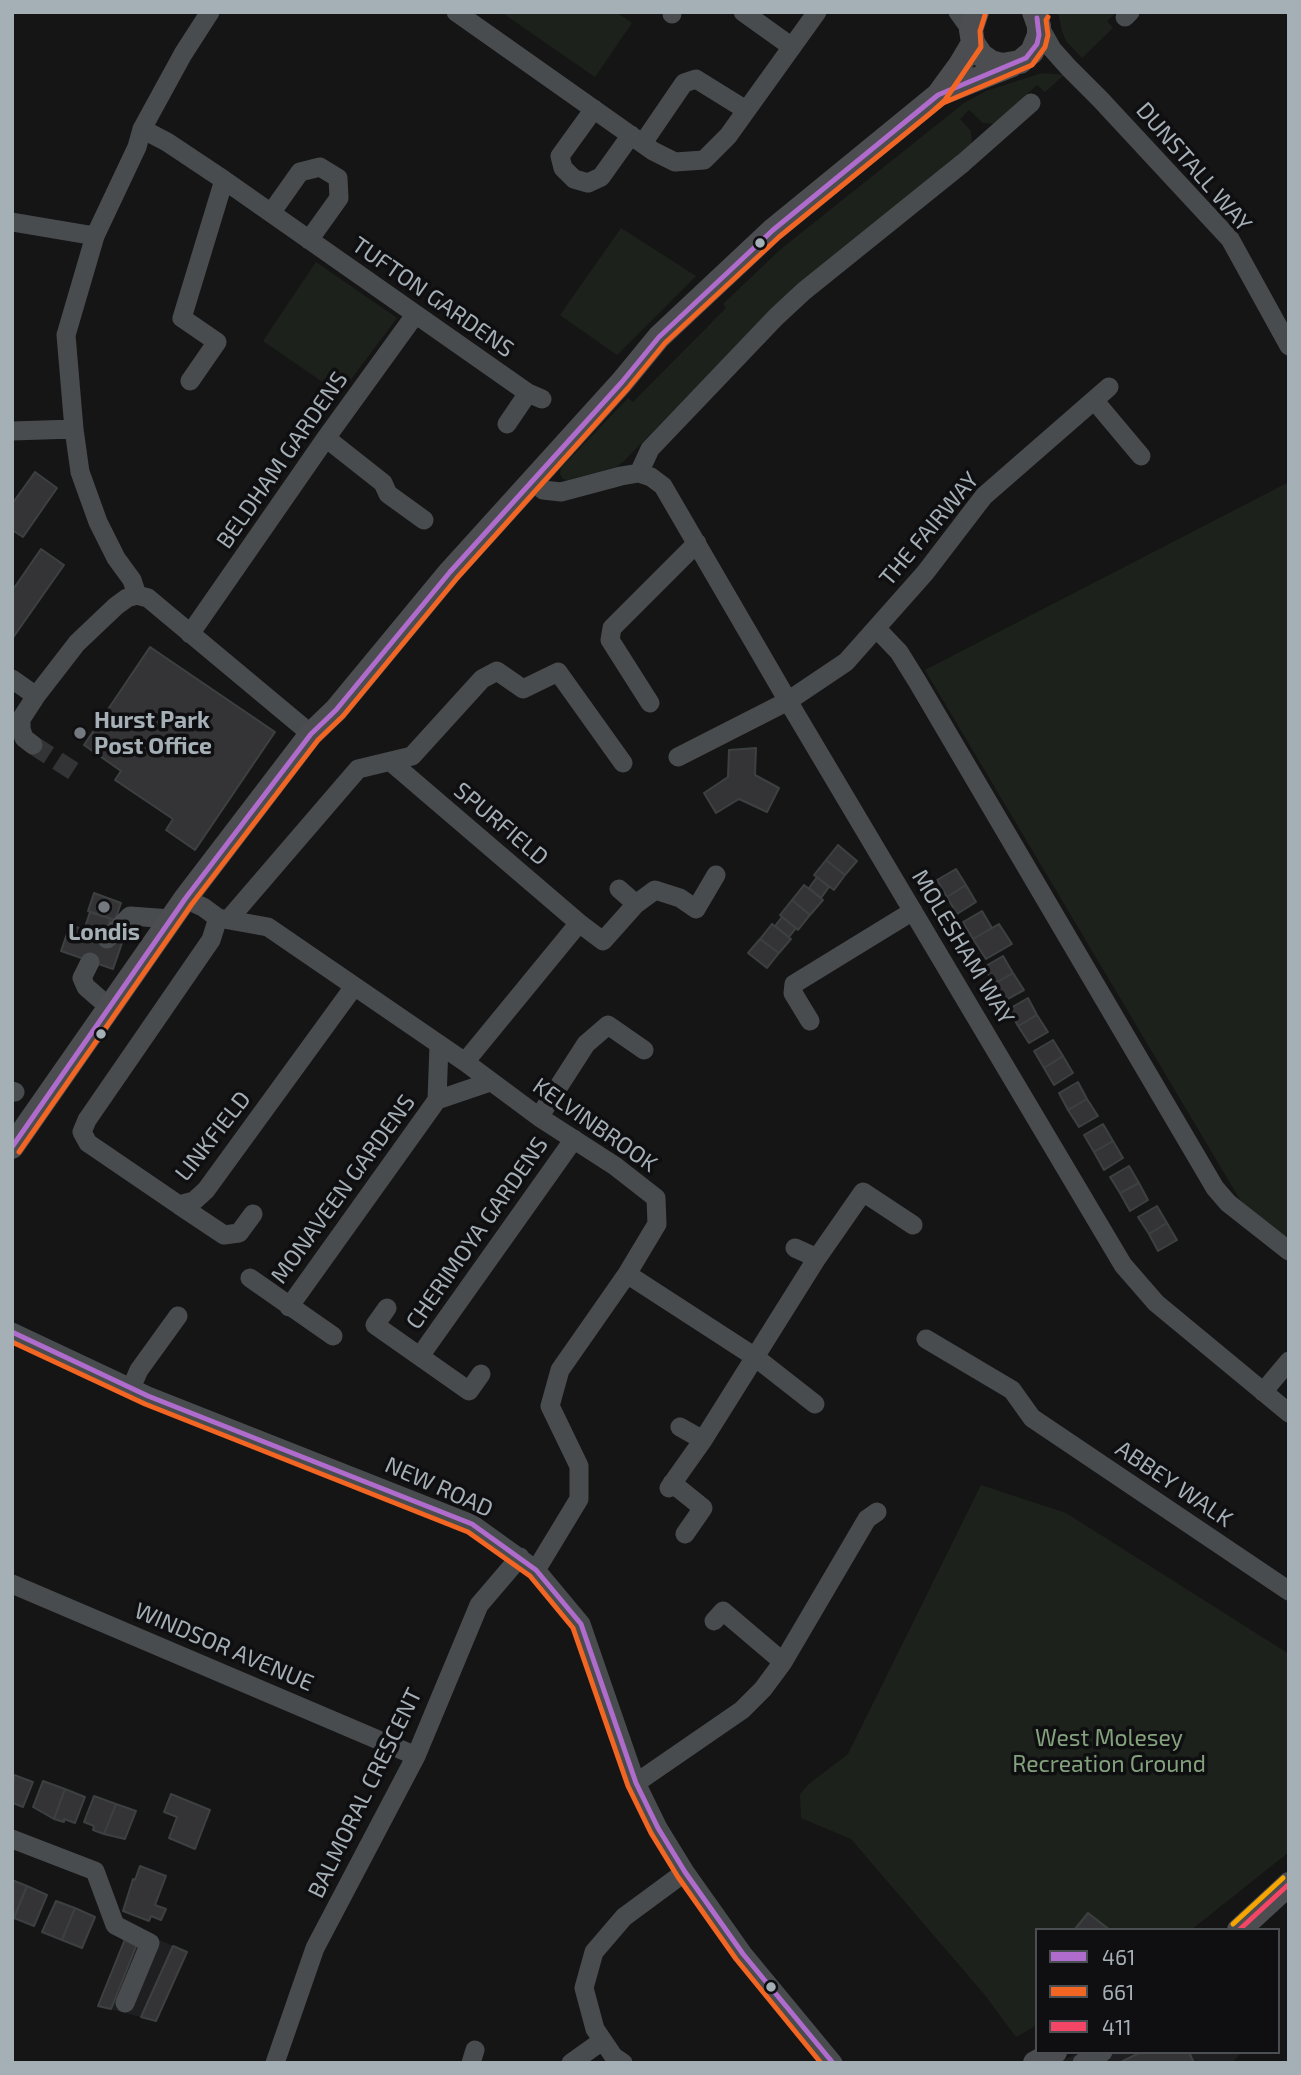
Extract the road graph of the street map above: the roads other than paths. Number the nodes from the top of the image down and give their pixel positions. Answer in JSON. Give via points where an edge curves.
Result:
{"nodes":[{"id":1,"x":210,"y":12,"type":"edge"},
{"id":2,"x":456,"y":12,"type":"edge"},
{"id":3,"x":743,"y":12,"type":"edge"},
{"id":4,"x":817,"y":12,"type":"edge"},
{"id":5,"x":1038,"y":17,"type":"edge"},
{"id":6,"x":970,"y":24,"type":"edge"},
{"id":7,"x":792,"y":47,"type":"junction"},
{"id":8,"x":1020,"y":61,"type":"junction"},
{"id":9,"x":1069,"y":68,"type":"junction"},
{"id":10,"x":938,"y":95,"type":"junction"},
{"id":11,"x":1031,"y":103,"type":"dead end"},
{"id":12,"x":594,"y":109,"type":"junction"},
{"id":13,"x":747,"y":110,"type":"junction"},
{"id":14,"x":142,"y":129,"type":"junction"},
{"id":15,"x":637,"y":139,"type":"junction"},
{"id":16,"x":224,"y":180,"type":"junction"},
{"id":17,"x":271,"y":213,"type":"junction"},
{"id":18,"x":12,"y":222,"type":"edge"},
{"id":19,"x":95,"y":236,"type":"junction"},
{"id":20,"x":309,"y":240,"type":"junction"},
{"id":21,"x":415,"y":315,"type":"junction"},
{"id":22,"x":1289,"y":346,"type":"edge"},
{"id":23,"x":190,"y":381,"type":"dead end"},
{"id":24,"x":507,"y":424,"type":"dead end"},
{"id":25,"x":74,"y":429,"type":"junction"},
{"id":26,"x":12,"y":431,"type":"edge"},
{"id":27,"x":326,"y":438,"type":"junction"},
{"id":28,"x":1141,"y":456,"type":"dead end"},
{"id":29,"x":639,"y":473,"type":"junction"},
{"id":30,"x":532,"y":481,"type":"junction"},
{"id":31,"x":424,"y":520,"type":"dead end"},
{"id":32,"x":697,"y":542,"type":"junction"},
{"id":33,"x":137,"y":595,"type":"junction"},
{"id":34,"x":877,"y":629,"type":"junction"},
{"id":35,"x":190,"y":635,"type":"junction"},
{"id":36,"x":12,"y":679,"type":"edge"},
{"id":37,"x":36,"y":696,"type":"junction"},
{"id":38,"x":788,"y":701,"type":"junction"},
{"id":39,"x":650,"y":703,"type":"dead end"},
{"id":40,"x":22,"y":733,"type":"edge"},
{"id":41,"x":311,"y":734,"type":"junction"},
{"id":42,"x":678,"y":757,"type":"dead end"},
{"id":43,"x":391,"y":762,"type":"junction"},
{"id":44,"x":623,"y":763,"type":"dead end"},
{"id":45,"x":716,"y":875,"type":"dead end"},
{"id":46,"x":618,"y":890,"type":"dead end"},
{"id":47,"x":636,"y":904,"type":"junction"},
{"id":48,"x":178,"y":909,"type":"junction"},
{"id":49,"x":913,"y":911,"type":"junction"},
{"id":50,"x":224,"y":919,"type":"junction"},
{"id":51,"x":579,"y":923,"type":"junction"},
{"id":52,"x":107,"y":939,"type":"tunnel mouth"},
{"id":53,"x":90,"y":962,"type":"tunnel mouth"},
{"id":54,"x":353,"y":988,"type":"junction"},
{"id":55,"x":108,"y":1007,"type":"junction"},
{"id":56,"x":810,"y":1020,"type":"dead end"},
{"id":57,"x":439,"y":1045,"type":"junction"},
{"id":58,"x":644,"y":1050,"type":"dead end"},
{"id":59,"x":465,"y":1062,"type":"junction"},
{"id":60,"x":490,"y":1082,"type":"junction"},
{"id":61,"x":437,"y":1100,"type":"junction"},
{"id":62,"x":539,"y":1117,"type":"junction"},
{"id":63,"x":573,"y":1139,"type":"junction"},
{"id":64,"x":12,"y":1147,"type":"edge"},
{"id":65,"x":179,"y":1205,"type":"junction"},
{"id":66,"x":253,"y":1214,"type":"dead end"},
{"id":67,"x":913,"y":1225,"type":"dead end"},
{"id":68,"x":795,"y":1248,"type":"dead end"},
{"id":69,"x":1289,"y":1251,"type":"edge"},
{"id":70,"x":817,"y":1258,"type":"junction"},
{"id":71,"x":627,"y":1274,"type":"junction"},
{"id":72,"x":250,"y":1278,"type":"dead end"},
{"id":73,"x":289,"y":1307,"type":"junction"},
{"id":74,"x":387,"y":1308,"type":"dead end"},
{"id":75,"x":178,"y":1316,"type":"dead end"},
{"id":76,"x":12,"y":1332,"type":"edge"},
{"id":77,"x":333,"y":1336,"type":"dead end"},
{"id":78,"x":926,"y":1339,"type":"dead end"},
{"id":79,"x":420,"y":1356,"type":"junction"},
{"id":80,"x":755,"y":1357,"type":"junction"},
{"id":81,"x":1289,"y":1361,"type":"edge"},
{"id":82,"x":481,"y":1374,"type":"dead end"},
{"id":83,"x":131,"y":1388,"type":"junction"},
{"id":84,"x":1263,"y":1392,"type":"junction"},
{"id":85,"x":815,"y":1404,"type":"dead end"},
{"id":86,"x":1289,"y":1413,"type":"edge"},
{"id":87,"x":680,"y":1427,"type":"dead end"},
{"id":88,"x":704,"y":1440,"type":"junction"},
{"id":89,"x":877,"y":1512,"type":"dead end"},
{"id":90,"x":685,"y":1534,"type":"dead end"},
{"id":91,"x":520,"y":1557,"type":"junction"},
{"id":92,"x":536,"y":1570,"type":"junction"},
{"id":93,"x":12,"y":1584,"type":"edge"},
{"id":94,"x":1289,"y":1591,"type":"edge"},
{"id":95,"x":714,"y":1621,"type":"dead end"},
{"id":96,"x":783,"y":1662,"type":"junction"},
{"id":97,"x":416,"y":1756,"type":"junction"},
{"id":98,"x":636,"y":1783,"type":"junction"},
{"id":99,"x":12,"y":1839,"type":"edge"},
{"id":100,"x":685,"y":1872,"type":"junction"},
{"id":101,"x":1289,"y":1884,"type":"edge"},
{"id":102,"x":1241,"y":1928,"type":"edge"},
{"id":103,"x":125,"y":2003,"type":"dead end"},
{"id":104,"x":602,"y":2040,"type":"junction"},
{"id":105,"x":1051,"y":2054,"type":"edge"},
{"id":106,"x":1099,"y":2054,"type":"edge"},
{"id":107,"x":275,"y":2063,"type":"edge"},
{"id":108,"x":571,"y":2063,"type":"edge"},
{"id":109,"x":623,"y":2063,"type":"edge"},
{"id":110,"x":833,"y":2063,"type":"edge"},
{"id":111,"x":1035,"y":2063,"type":"edge"},
{"id":112,"x":1082,"y":2063,"type":"edge"}],
"edges":[{"from":1,"to":14,"type":"street"},
{"from":2,"to":12,"type":"street"},
{"from":3,"to":7,"type":"street"},
{"from":4,"to":7,"type":"street"},
{"from":5,"to":8,"type":"main road","via":[[1037,44]]},
{"from":5,"to":9,"type":"street","name":"DUNSTALL WAY","via":[[1052,49]]},
{"from":6,"to":8,"type":"main road","via":[[981,55],[1002,65]]},
{"from":6,"to":10,"type":"main road","via":[[960,65]]},
{"from":7,"to":13,"type":"street"},
{"from":8,"to":9,"type":"street","name":"DUNSTALL WAY","via":[[1048,60]]},
{"from":8,"to":10,"type":"main road"},
{"from":9,"to":22,"type":"street","name":"DUNSTALL WAY","via":[[1230,239]]},
{"from":10,"to":30,"type":"main road","via":[[734,265],[659,337]]},
{"from":11,"to":29,"type":"street","via":[[776,317],[650,449]]},
{"from":12,"to":15,"type":"street"},
{"from":12,"to":15,"type":"street","via":[[560,156],[562,168],[574,179],[588,183],[601,177]]},
{"from":13,"to":15,"type":"street","via":[[704,160],[675,162]]},
{"from":13,"to":15,"type":"street","via":[[696,79],[684,83]]},
{"from":14,"to":16,"type":"street","name":"TUFTON GARDENS"},
{"from":14,"to":19,"type":"street"},
{"from":16,"to":17,"type":"street","name":"TUFTON GARDENS"},
{"from":16,"to":23,"type":"street","via":[[182,318],[217,342]]},
{"from":17,"to":20,"type":"street","name":"TUFTON GARDENS"},
{"from":17,"to":20,"type":"street","via":[[300,172],[320,167],[338,178],[339,198]]},
{"from":18,"to":19,"type":"street"},
{"from":19,"to":25,"type":"street","via":[[66,335]]},
{"from":20,"to":21,"type":"street","name":"TUFTON GARDENS"},
{"from":21,"to":24,"type":"street","name":"TUFTON GARDENS","via":[[535,396]]},
{"from":21,"to":27,"type":"street","name":"BELDHAM GARDENS"},
{"from":25,"to":26,"type":"street"},
{"from":25,"to":33,"type":"street","via":[[80,472],[98,522]]},
{"from":27,"to":31,"type":"street"},
{"from":27,"to":35,"type":"street","name":"BELDHAM GARDENS"},
{"from":28,"to":34,"type":"street","name":"THE FAIRWAY","via":[[1102,394],[984,496]]},
{"from":29,"to":30,"type":"street","via":[[561,492],[543,490]]},
{"from":29,"to":32,"type":"street","name":"MOLESHAM WAY","via":[[663,486]]},
{"from":30,"to":41,"type":"main road"},
{"from":32,"to":38,"type":"street","name":"MOLESHAM WAY"},
{"from":32,"to":39,"type":"street","via":[[612,628],[610,640]]},
{"from":33,"to":35,"type":"street","via":[[148,598]]},
{"from":33,"to":37,"type":"street","via":[[116,606],[77,643]]},
{"from":34,"to":38,"type":"street","name":"THE FAIRWAY","via":[[846,662]]},
{"from":34,"to":69,"type":"street","via":[[917,681],[1215,1188]]},
{"from":35,"to":41,"type":"street"},
{"from":36,"to":37,"type":"street"},
{"from":37,"to":40,"type":"street"},
{"from":38,"to":42,"type":"street","name":"THE FAIRWAY"},
{"from":38,"to":49,"type":"street","name":"MOLESHAM WAY"},
{"from":41,"to":48,"type":"main road"},
{"from":43,"to":44,"type":"street","via":[[412,756],[482,679],[497,671],[523,689],[558,672]]},
{"from":43,"to":50,"type":"street","via":[[358,769]]},
{"from":43,"to":51,"type":"street","name":"SPURFIELD"},
{"from":45,"to":47,"type":"street","name":"SPURFIELD","via":[[696,909],[655,890]]},
{"from":46,"to":47,"type":"street"},
{"from":47,"to":51,"type":"street","name":"SPURFIELD","via":[[603,941]]},
{"from":48,"to":50,"type":"street","name":"KELVINBROOK","via":[[203,907]]},
{"from":48,"to":52,"type":"street","via":[[130,916]]},
{"from":48,"to":55,"type":"main road"},
{"from":49,"to":56,"type":"street","via":[[794,984],[793,993]]},
{"from":49,"to":84,"type":"street","name":"MOLESHAM WAY","via":[[1123,1265],[1156,1303]]},
{"from":50,"to":54,"type":"street","name":"KELVINBROOK","via":[[268,927]]},
{"from":50,"to":65,"type":"street","name":"LINKFIELD","via":[[82,1132],[88,1143]]},
{"from":51,"to":59,"type":"street"},
{"from":53,"to":55,"type":"street","via":[[82,978]]},
{"from":54,"to":57,"type":"street","name":"KELVINBROOK"},
{"from":54,"to":65,"type":"street","name":"LINKFIELD","via":[[206,1191]]},
{"from":55,"to":64,"type":"main road"},
{"from":57,"to":59,"type":"street","name":"KELVINBROOK"},
{"from":57,"to":61,"type":"street","name":"MONAVEEN GARDENS"},
{"from":58,"to":62,"type":"street","via":[[608,1026],[586,1044]]},
{"from":59,"to":60,"type":"street","name":"KELVINBROOK"},
{"from":60,"to":61,"type":"street","name":"MONAVEEN GARDENS"},
{"from":60,"to":62,"type":"street","name":"KELVINBROOK"},
{"from":61,"to":73,"type":"street","name":"MONAVEEN GARDENS"},
{"from":62,"to":63,"type":"street","name":"KELVINBROOK"},
{"from":63,"to":71,"type":"street","name":"KELVINBROOK","via":[[656,1198],[657,1224]]},
{"from":63,"to":79,"type":"street","name":"CHERIMOYA GARDENS"},
{"from":65,"to":66,"type":"street","via":[[224,1235],[239,1233]]},
{"from":67,"to":70,"type":"street","via":[[863,1192]]},
{"from":68,"to":70,"type":"street"},
{"from":70,"to":80,"type":"street"},
{"from":71,"to":80,"type":"street"},
{"from":71,"to":92,"type":"street","name":"KELVINBROOK","via":[[560,1370],[550,1406],[579,1466],[579,1499]]},
{"from":72,"to":73,"type":"street"},
{"from":73,"to":77,"type":"street"},
{"from":74,"to":79,"type":"street","via":[[375,1325]]},
{"from":75,"to":83,"type":"street"},
{"from":76,"to":83,"type":"street","name":"NEW ROAD"},
{"from":78,"to":94,"type":"street","name":"ABBEY WALK","via":[[1012,1390],[1032,1418]]},
{"from":79,"to":82,"type":"street","via":[[469,1391]]},
{"from":80,"to":85,"type":"street"},
{"from":80,"to":88,"type":"street"},
{"from":81,"to":84,"type":"street"},
{"from":83,"to":91,"type":"street","name":"NEW ROAD","via":[[472,1524]]},
{"from":84,"to":86,"type":"street","name":"MOLESHAM WAY"},
{"from":87,"to":88,"type":"street"},
{"from":88,"to":90,"type":"street","via":[[671,1485],[703,1508]]},
{"from":89,"to":96,"type":"street","via":[[867,1519]]},
{"from":91,"to":92,"type":"street","name":"NEW ROAD"},
{"from":91,"to":97,"type":"street","name":"BALMORAL CRESCENT","via":[[479,1605]]},
{"from":92,"to":98,"type":"street","name":"NEW ROAD","via":[[581,1624]]},
{"from":93,"to":97,"type":"street","name":"WINDSOR AVENUE"},
{"from":95,"to":96,"type":"street","via":[[723,1611]]},
{"from":96,"to":98,"type":"street","via":[[742,1710]]},
{"from":97,"to":107,"type":"street","name":"BALMORAL CRESCENT","via":[[315,1948]]},
{"from":98,"to":100,"type":"street","name":"NEW ROAD"},
{"from":99,"to":103,"type":"street","via":[[94,1871],[115,1925],[150,1943]]},
{"from":100,"to":104,"type":"street","via":[[624,1917],[594,1952],[584,1988]]},
{"from":100,"to":110,"type":"street","name":"NEW ROAD","via":[[743,1954]]},
{"from":101,"to":102,"type":"main road"},
{"from":104,"to":108,"type":"street"},
{"from":104,"to":109,"type":"street"},
{"from":105,"to":111,"type":"main road"},
{"from":106,"to":112,"type":"street"}]}
